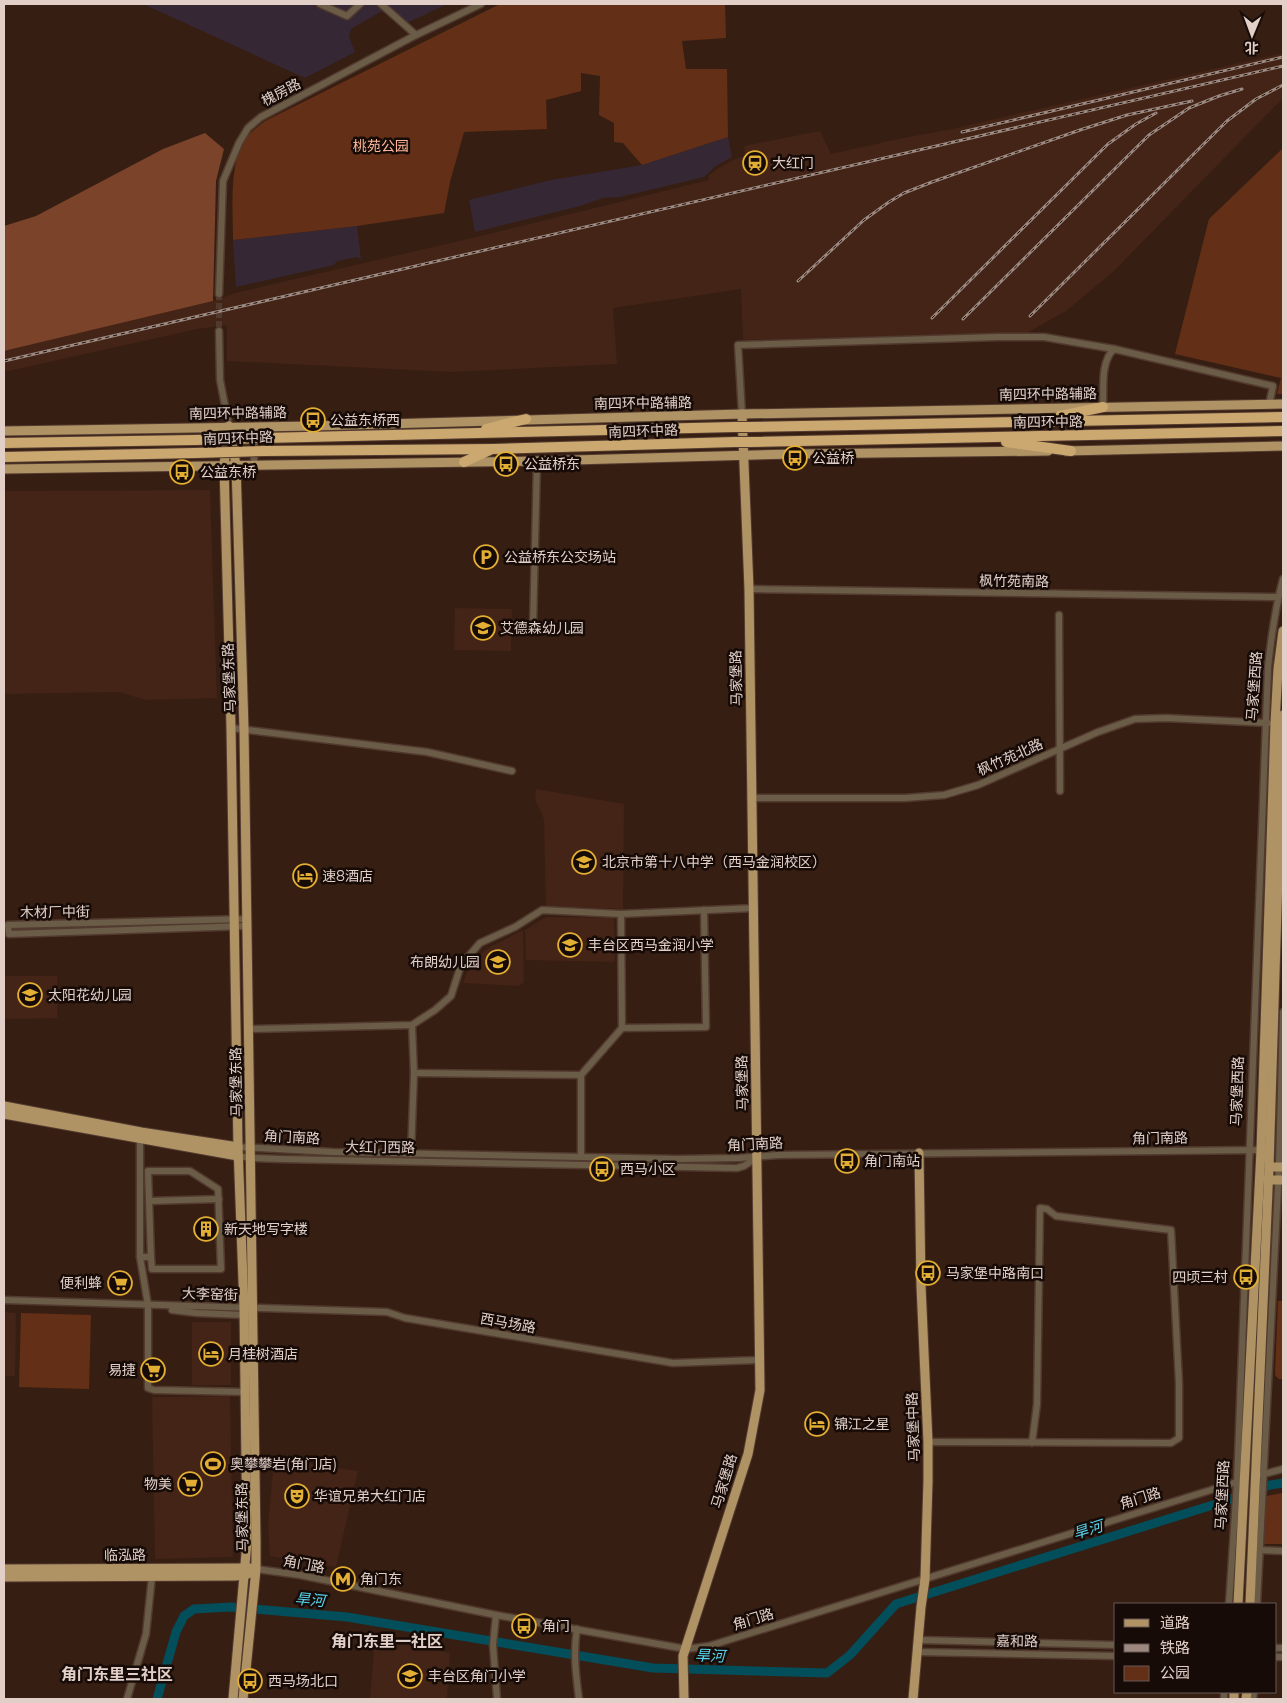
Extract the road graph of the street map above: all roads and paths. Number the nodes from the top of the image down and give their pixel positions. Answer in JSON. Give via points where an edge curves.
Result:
{"nodes":[{"id":1,"x":320,"y":4,"type":"edge"},
{"id":2,"x":360,"y":4,"type":"edge"},
{"id":3,"x":381,"y":4,"type":"edge"},
{"id":4,"x":481,"y":4,"type":"edge"},
{"id":5,"x":416,"y":35,"type":"junction"},
{"id":6,"x":219,"y":294,"type":"tunnel mouth"},
{"id":7,"x":219,"y":331,"type":"tunnel mouth"},
{"id":8,"x":1114,"y":349,"type":"junction"},
{"id":9,"x":1283,"y":404,"type":"edge"},
{"id":10,"x":1269,"y":405,"type":"junction"},
{"id":11,"x":1103,"y":406,"type":"junction"},
{"id":12,"x":742,"y":414,"type":"junction"},
{"id":13,"x":1283,"y":417,"type":"edge"},
{"id":14,"x":526,"y":419,"type":"junction"},
{"id":15,"x":1037,"y":421,"type":"junction"},
{"id":16,"x":230,"y":426,"type":"junction"},
{"id":17,"x":254,"y":426,"type":"junction"},
{"id":18,"x":4,"y":431,"type":"edge"},
{"id":19,"x":1283,"y":431,"type":"edge"},
{"id":20,"x":465,"y":434,"type":"junction"},
{"id":21,"x":973,"y":437,"type":"junction"},
{"id":22,"x":4,"y":443,"type":"edge"},
{"id":23,"x":1283,"y":446,"type":"edge"},
{"id":24,"x":493,"y":449,"type":"junction"},
{"id":25,"x":1071,"y":451,"type":"junction"},
{"id":26,"x":744,"y":456,"type":"junction"},
{"id":27,"x":4,"y":457,"type":"edge"},
{"id":28,"x":536,"y":461,"type":"junction"},
{"id":29,"x":464,"y":462,"type":"junction"},
{"id":30,"x":224,"y":465,"type":"junction"},
{"id":31,"x":236,"y":465,"type":"junction"},
{"id":32,"x":254,"y":465,"type":"junction"},
{"id":33,"x":4,"y":469,"type":"edge"},
{"id":34,"x":1283,"y":579,"type":"edge"},
{"id":35,"x":749,"y":589,"type":"junction"},
{"id":36,"x":1278,"y":597,"type":"junction"},
{"id":37,"x":1059,"y":615,"type":"dead end"},
{"id":38,"x":533,"y":628,"type":"dead end"},
{"id":39,"x":1283,"y":631,"type":"edge"},
{"id":40,"x":1283,"y":715,"type":"edge"},
{"id":41,"x":1277,"y":723,"type":"edge"},
{"id":42,"x":231,"y":728,"type":"junction"},
{"id":43,"x":244,"y":729,"type":"junction"},
{"id":44,"x":1061,"y":748,"type":"junction"},
{"id":45,"x":512,"y":771,"type":"dead end"},
{"id":46,"x":1060,"y":791,"type":"dead end"},
{"id":47,"x":751,"y":798,"type":"junction"},
{"id":48,"x":754,"y":908,"type":"junction"},
{"id":49,"x":704,"y":910,"type":"junction"},
{"id":50,"x":621,"y":914,"type":"junction"},
{"id":51,"x":234,"y":923,"type":"junction"},
{"id":52,"x":246,"y":923,"type":"junction"},
{"id":53,"x":1283,"y":1012,"type":"edge"},
{"id":54,"x":412,"y":1025,"type":"junction"},
{"id":55,"x":622,"y":1028,"type":"junction"},
{"id":56,"x":249,"y":1029,"type":"junction"},
{"id":57,"x":414,"y":1073,"type":"junction"},
{"id":58,"x":581,"y":1074,"type":"junction"},
{"id":59,"x":4,"y":1106,"type":"edge"},
{"id":60,"x":4,"y":1114,"type":"edge"},
{"id":61,"x":140,"y":1139,"type":"junction"},
{"id":62,"x":251,"y":1148,"type":"junction"},
{"id":63,"x":1248,"y":1150,"type":"junction"},
{"id":64,"x":1261,"y":1150,"type":"junction"},
{"id":65,"x":238,"y":1152,"type":"junction"},
{"id":66,"x":919,"y":1153,"type":"junction"},
{"id":67,"x":411,"y":1154,"type":"junction"},
{"id":68,"x":581,"y":1157,"type":"junction"},
{"id":69,"x":757,"y":1157,"type":"junction"},
{"id":70,"x":251,"y":1158,"type":"junction"},
{"id":71,"x":1269,"y":1167,"type":"junction"},
{"id":72,"x":1281,"y":1167,"type":"edge"},
{"id":73,"x":1268,"y":1180,"type":"junction"},
{"id":74,"x":1281,"y":1180,"type":"edge"},
{"id":75,"x":219,"y":1199,"type":"junction"},
{"id":76,"x":149,"y":1201,"type":"junction"},
{"id":77,"x":220,"y":1229,"type":"junction"},
{"id":78,"x":242,"y":1229,"type":"junction"},
{"id":79,"x":140,"y":1257,"type":"junction"},
{"id":80,"x":151,"y":1257,"type":"junction"},
{"id":81,"x":4,"y":1302,"type":"edge"},
{"id":82,"x":148,"y":1307,"type":"junction"},
{"id":83,"x":254,"y":1308,"type":"junction"},
{"id":84,"x":244,"y":1311,"type":"junction"},
{"id":85,"x":759,"y":1360,"type":"junction"},
{"id":86,"x":245,"y":1392,"type":"junction"},
{"id":87,"x":928,"y":1442,"type":"junction"},
{"id":88,"x":1032,"y":1442,"type":"junction"},
{"id":89,"x":1283,"y":1469,"type":"edge"},
{"id":90,"x":1250,"y":1480,"type":"junction"},
{"id":91,"x":1249,"y":1504,"type":"junction"},
{"id":92,"x":1258,"y":1550,"type":"junction"},
{"id":93,"x":1283,"y":1551,"type":"edge"},
{"id":94,"x":256,"y":1569,"type":"junction"},
{"id":95,"x":4,"y":1570,"type":"edge"},
{"id":96,"x":245,"y":1572,"type":"junction"},
{"id":97,"x":152,"y":1576,"type":"junction"},
{"id":98,"x":4,"y":1577,"type":"edge"},
{"id":99,"x":925,"y":1581,"type":"junction"},
{"id":100,"x":1229,"y":1603,"type":"edge"},
{"id":101,"x":1238,"y":1603,"type":"edge"},
{"id":102,"x":1250,"y":1603,"type":"edge"},
{"id":103,"x":1257,"y":1603,"type":"edge"},
{"id":104,"x":496,"y":1615,"type":"junction"},
{"id":105,"x":577,"y":1629,"type":"junction"},
{"id":106,"x":919,"y":1640,"type":"junction"},
{"id":107,"x":1114,"y":1646,"type":"edge"},
{"id":108,"x":684,"y":1652,"type":"junction"},
{"id":109,"x":918,"y":1652,"type":"junction"},
{"id":110,"x":1114,"y":1656,"type":"edge"},
{"id":111,"x":684,"y":1698,"type":"edge"},
{"id":112,"x":127,"y":1699,"type":"edge"},
{"id":113,"x":233,"y":1699,"type":"edge"},
{"id":114,"x":243,"y":1699,"type":"edge"},
{"id":115,"x":496,"y":1699,"type":"edge"},
{"id":116,"x":579,"y":1699,"type":"edge"},
{"id":117,"x":913,"y":1699,"type":"edge"}],
"edges":[{"from":1,"to":2,"type":"street","via":[[346,16]]},
{"from":3,"to":5,"type":"street"},
{"from":4,"to":5,"type":"street","name":"槐房路"},
{"from":5,"to":6,"type":"street","name":"槐房路","via":[[261,117],[248,128],[223,181]]},
{"from":7,"to":16,"type":"street","via":[[220,380]]},
{"from":8,"to":10,"type":"street","via":[[1273,386]]},
{"from":8,"to":11,"type":"street","via":[[1108,354],[1105,368]]},
{"from":8,"to":12,"type":"street","via":[[1036,337],[738,345]]},
{"from":9,"to":10,"type":"main road","name":"南四环中路辅路"},
{"from":10,"to":11,"type":"main road","name":"南四环中路辅路"},
{"from":11,"to":12,"type":"main road","name":"南四环中路辅路"},
{"from":11,"to":15,"type":"highway"},
{"from":12,"to":14,"type":"main road","name":"南四环中路辅路"},
{"from":12,"to":26,"type":"main road","name":"马家堡路"},
{"from":13,"to":15,"type":"highway","name":"南四环中路"},
{"from":14,"to":17,"type":"main road","name":"南四环中路辅路"},
{"from":14,"to":20,"type":"highway"},
{"from":15,"to":20,"type":"highway","name":"南四环中路","bridge":true},
{"from":16,"to":17,"type":"main road","name":"南四环中路辅路"},
{"from":16,"to":18,"type":"main road","name":"南四环中路辅路"},
{"from":16,"to":30,"type":"main road","name":"马家堡东路"},
{"from":16,"to":31,"type":"main road","name":"马家堡东路"},
{"from":17,"to":32,"type":"street"},
{"from":19,"to":21,"type":"highway","name":"南四环中路"},
{"from":20,"to":22,"type":"highway","name":"南四环中路","bridge":true},
{"from":21,"to":24,"type":"highway","name":"南四环中路","bridge":true},
{"from":21,"to":25,"type":"highway"},
{"from":23,"to":25,"type":"main road"},
{"from":24,"to":27,"type":"highway","name":"南四环中路","bridge":true},
{"from":24,"to":29,"type":"highway"},
{"from":25,"to":26,"type":"main road"},
{"from":26,"to":28,"type":"main road"},
{"from":26,"to":35,"type":"main road","name":"马家堡路"},
{"from":28,"to":29,"type":"main road"},
{"from":28,"to":38,"type":"street"},
{"from":29,"to":32,"type":"main road"},
{"from":30,"to":31,"type":"main road"},
{"from":30,"to":33,"type":"main road"},
{"from":30,"to":42,"type":"main road","name":"马家堡东路"},
{"from":31,"to":32,"type":"main road"},
{"from":31,"to":43,"type":"main road","name":"马家堡东路"},
{"from":34,"to":36,"type":"street","name":"马家堡西路"},
{"from":35,"to":36,"type":"street","name":"枫竹苑南路"},
{"from":35,"to":47,"type":"main road","name":"马家堡路"},
{"from":36,"to":41,"type":"street","name":"马家堡西路","via":[[1271,638]]},
{"from":37,"to":44,"type":"street"},
{"from":39,"to":41,"type":"main road","name":"马家堡西路","via":[[1278,669]]},
{"from":40,"to":41,"type":"main road","name":"马家堡西路"},
{"from":41,"to":44,"type":"street","name":"枫竹苑北路","via":[[1166,718],[1135,720]]},
{"from":41,"to":63,"type":"street","name":"马家堡西路"},
{"from":41,"to":64,"type":"main road","name":"马家堡西路"},
{"from":41,"to":71,"type":"main road","name":"马家堡西路"},
{"from":42,"to":43,"type":"street"},
{"from":42,"to":51,"type":"main road","name":"马家堡东路"},
{"from":43,"to":45,"type":"street","via":[[427,752]]},
{"from":43,"to":52,"type":"main road","name":"马家堡东路"},
{"from":44,"to":46,"type":"street"},
{"from":44,"to":47,"type":"street","name":"枫竹苑北路","via":[[978,785],[944,795]]},
{"from":47,"to":48,"type":"main road","name":"马家堡路"},
{"from":48,"to":49,"type":"street"},
{"from":48,"to":69,"type":"main road","name":"马家堡路"},
{"from":49,"to":50,"type":"street"},
{"from":49,"to":55,"type":"street","via":[[706,1027]]},
{"from":50,"to":54,"type":"street","via":[[542,910],[480,943],[461,965],[451,996]]},
{"from":50,"to":55,"type":"street"},
{"from":51,"to":51,"type":"street","name":"木材厂中街","via":[[8,925],[9,934]]},
{"from":51,"to":52,"type":"street","name":"木材厂中街"},
{"from":51,"to":65,"type":"main road","name":"马家堡东路"},
{"from":52,"to":56,"type":"main road","name":"马家堡东路"},
{"from":53,"to":72,"type":"street","name":"马家堡西路"},
{"from":54,"to":56,"type":"street"},
{"from":54,"to":57,"type":"street"},
{"from":55,"to":58,"type":"street"},
{"from":56,"to":62,"type":"main road","name":"马家堡东路"},
{"from":57,"to":58,"type":"street"},
{"from":57,"to":67,"type":"street"},
{"from":58,"to":68,"type":"street"},
{"from":59,"to":65,"type":"main road","name":"大红门西路"},
{"from":60,"to":61,"type":"main road","name":"大红门西路"},
{"from":61,"to":65,"type":"main road","name":"大红门西路"},
{"from":61,"to":79,"type":"street"},
{"from":62,"to":65,"type":"street","name":"大红门西路"},
{"from":62,"to":67,"type":"street","name":"角门南路"},
{"from":62,"to":70,"type":"main road","name":"马家堡东路"},
{"from":63,"to":64,"type":"street","name":"角门南路"},
{"from":63,"to":66,"type":"street","name":"角门南路"},
{"from":63,"to":90,"type":"street","name":"马家堡西路"},
{"from":64,"to":90,"type":"main road","name":"马家堡西路"},
{"from":65,"to":70,"type":"street","name":"大红门西路"},
{"from":65,"to":78,"type":"main road","name":"马家堡东路"},
{"from":66,"to":69,"type":"street","name":"角门南路"},
{"from":66,"to":87,"type":"main road","name":"马家堡中路"},
{"from":67,"to":68,"type":"street","name":"角门南路"},
{"from":68,"to":69,"type":"street","name":"角门南路"},
{"from":69,"to":70,"type":"street","name":"大红门西路","via":[[737,1168]]},
{"from":69,"to":85,"type":"main road","name":"马家堡路"},
{"from":70,"to":83,"type":"main road","name":"马家堡东路"},
{"from":71,"to":72,"type":"main road"},
{"from":71,"to":73,"type":"main road","name":"马家堡西路"},
{"from":72,"to":74,"type":"street","name":"马家堡西路"},
{"from":73,"to":74,"type":"main road"},
{"from":73,"to":90,"type":"main road","name":"马家堡西路"},
{"from":74,"to":90,"type":"street","name":"马家堡西路"},
{"from":75,"to":76,"type":"street"},
{"from":75,"to":76,"type":"street","via":[[218,1189],[190,1171],[148,1171]]},
{"from":75,"to":77,"type":"street"},
{"from":76,"to":80,"type":"street"},
{"from":77,"to":78,"type":"street"},
{"from":77,"to":80,"type":"street","via":[[221,1268],[152,1269]]},
{"from":78,"to":84,"type":"main road","name":"马家堡东路"},
{"from":79,"to":80,"type":"street"},
{"from":79,"to":82,"type":"street"},
{"from":81,"to":82,"type":"street","name":"大李窑街"},
{"from":82,"to":84,"type":"street","name":"大李窑街"},
{"from":82,"to":86,"type":"street","via":[[148,1388]]},
{"from":83,"to":84,"type":"street","name":"大李窑街"},
{"from":83,"to":85,"type":"street","name":"西马场路","via":[[387,1312],[673,1363]]},
{"from":83,"to":94,"type":"main road","name":"马家堡东路"},
{"from":84,"to":86,"type":"main road","name":"马家堡东路"},
{"from":85,"to":108,"type":"main road","name":"马家堡路","via":[[760,1390],[748,1454]]},
{"from":86,"to":96,"type":"main road","name":"马家堡东路"},
{"from":87,"to":88,"type":"street"},
{"from":87,"to":99,"type":"main road","name":"马家堡中路"},
{"from":88,"to":88,"type":"street","via":[[1037,1404],[1040,1208],[1056,1216],[1171,1230],[1179,1438],[1171,1443]]},
{"from":89,"to":90,"type":"street","name":"角门路"},
{"from":90,"to":91,"type":"main road","name":"马家堡西路"},
{"from":90,"to":91,"type":"street","name":"马家堡西路"},
{"from":90,"to":99,"type":"street","name":"角门路"},
{"from":91,"to":92,"type":"street","name":"马家堡西路"},
{"from":91,"to":100,"type":"street","name":"马家堡西路"},
{"from":91,"to":101,"type":"main road","name":"马家堡西路"},
{"from":91,"to":102,"type":"main road","name":"马家堡西路"},
{"from":92,"to":93,"type":"street"},
{"from":92,"to":103,"type":"street","name":"马家堡西路"},
{"from":94,"to":96,"type":"main road"},
{"from":94,"to":104,"type":"street","name":"角门路"},
{"from":94,"to":114,"type":"main road","name":"马家堡东路"},
{"from":95,"to":96,"type":"main road","name":"临泓路"},
{"from":96,"to":97,"type":"main road","name":"临泓路"},
{"from":96,"to":113,"type":"main road","name":"马家堡东路"},
{"from":97,"to":98,"type":"main road","name":"临泓路"},
{"from":97,"to":112,"type":"street","via":[[146,1634]]},
{"from":99,"to":106,"type":"main road","name":"马家堡中路"},
{"from":99,"to":108,"type":"street","name":"角门路"},
{"from":104,"to":105,"type":"street","name":"角门路"},
{"from":104,"to":115,"type":"street","via":[[493,1645]]},
{"from":105,"to":108,"type":"street","name":"角门路"},
{"from":105,"to":116,"type":"street","via":[[575,1662]]},
{"from":106,"to":107,"type":"street","name":"嘉和路"},
{"from":106,"to":109,"type":"main road","name":"马家堡中路"},
{"from":108,"to":111,"type":"main road","name":"马家堡路"},
{"from":109,"to":110,"type":"street","name":"嘉和路"},
{"from":109,"to":117,"type":"main road","name":"马家堡中路"}]}
